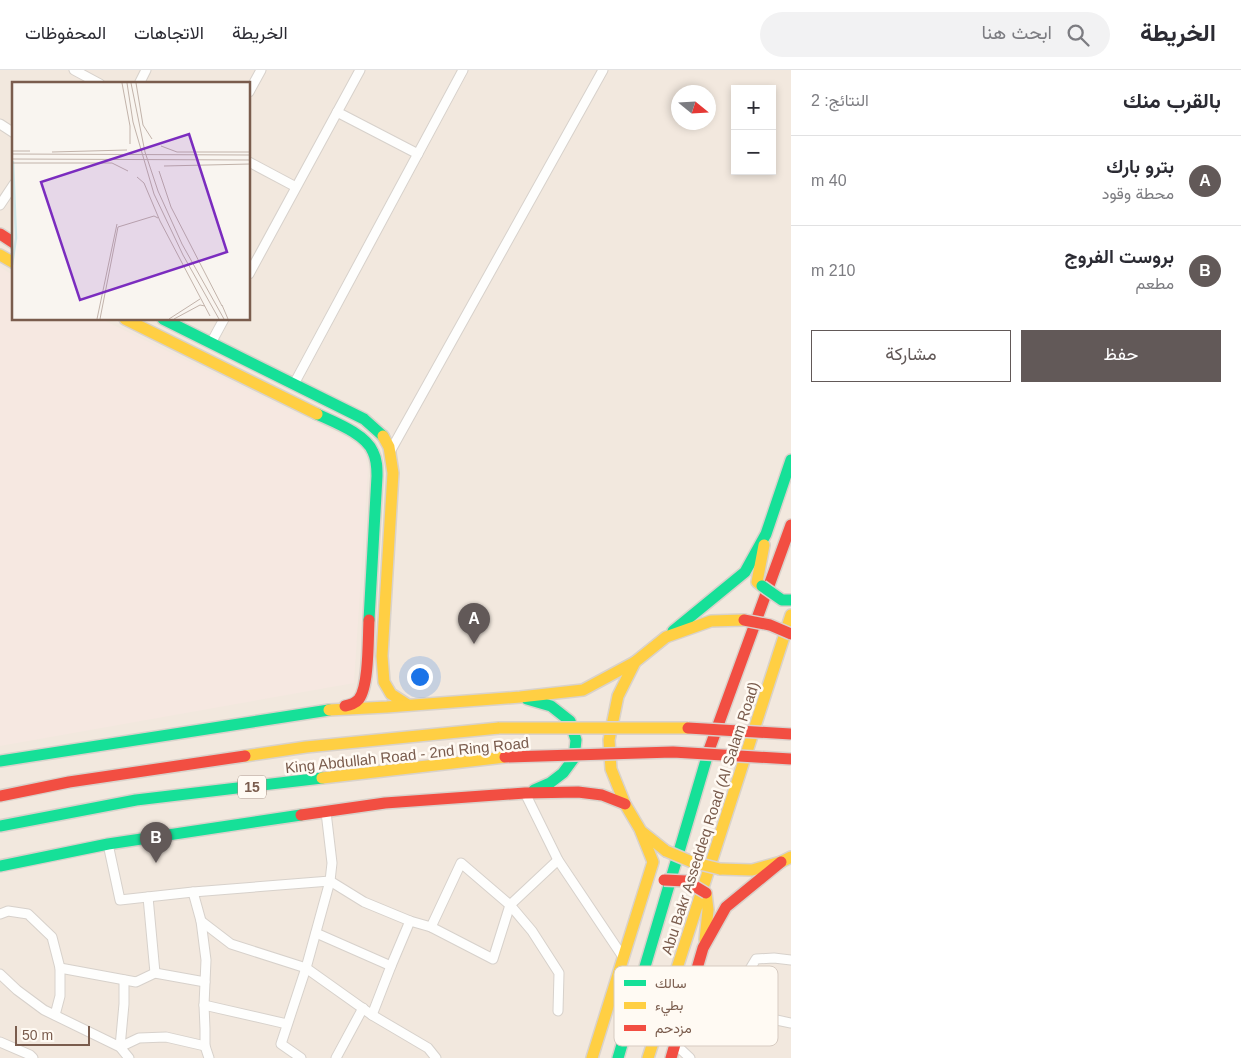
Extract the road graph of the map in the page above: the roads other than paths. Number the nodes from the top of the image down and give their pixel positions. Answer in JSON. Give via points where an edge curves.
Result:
{"nodes":[{"id":1,"x":74,"y":70,"type":"edge"},
{"id":2,"x":146,"y":70,"type":"edge"},
{"id":3,"x":261,"y":70,"type":"edge"},
{"id":4,"x":360,"y":70,"type":"edge"},
{"id":5,"x":463,"y":70,"type":"edge"},
{"id":6,"x":603,"y":70,"type":"edge"},
{"id":7,"x":96,"y":82,"type":"edge"},
{"id":8,"x":139,"y":82,"type":"edge"},
{"id":9,"x":250,"y":90,"type":"edge"},
{"id":10,"x":337,"y":112,"type":"junction"},
{"id":11,"x":0,"y":124,"type":"edge"},
{"id":12,"x":12,"y":132,"type":"edge"},
{"id":13,"x":418,"y":154,"type":"junction"},
{"id":14,"x":250,"y":163,"type":"edge"},
{"id":15,"x":12,"y":187,"type":"edge"},
{"id":16,"x":296,"y":187,"type":"junction"},
{"id":17,"x":0,"y":205,"type":"edge"},
{"id":18,"x":0,"y":234,"type":"edge"},
{"id":19,"x":12,"y":242,"type":"edge"},
{"id":20,"x":0,"y":255,"type":"edge"},
{"id":21,"x":12,"y":262,"type":"edge"},
{"id":22,"x":251,"y":263,"type":"edge"},
{"id":23,"x":127,"y":320,"type":"edge"},
{"id":24,"x":165,"y":320,"type":"edge"},
{"id":25,"x":223,"y":320,"type":"edge"},
{"id":26,"x":211,"y":342,"type":"junction"},
{"id":27,"x":294,"y":384,"type":"junction"},
{"id":28,"x":391,"y":450,"type":"junction"},
{"id":29,"x":791,"y":460,"type":"edge"},
{"id":30,"x":791,"y":525,"type":"edge"},
{"id":31,"x":766,"y":534,"type":"junction"},
{"id":32,"x":791,"y":600,"type":"edge"},
{"id":33,"x":791,"y":615,"type":"edge"},
{"id":34,"x":791,"y":634,"type":"edge"},
{"id":35,"x":666,"y":637,"type":"junction"},
{"id":36,"x":635,"y":662,"type":"junction"},
{"id":37,"x":520,"y":697,"type":"junction"},
{"id":38,"x":408,"y":705,"type":"junction"},
{"id":39,"x":320,"y":710,"type":"junction"},
{"id":40,"x":791,"y":734,"type":"edge"},
{"id":41,"x":791,"y":759,"type":"edge"},
{"id":42,"x":0,"y":761,"type":"edge"},
{"id":43,"x":525,"y":793,"type":"junction"},
{"id":44,"x":0,"y":796,"type":"edge"},
{"id":45,"x":625,"y":804,"type":"junction"},
{"id":46,"x":326,"y":812,"type":"junction"},
{"id":47,"x":0,"y":826,"type":"edge"},
{"id":48,"x":641,"y":832,"type":"junction"},
{"id":49,"x":108,"y":844,"type":"junction"},
{"id":50,"x":786,"y":859,"type":"edge"},
{"id":51,"x":558,"y":860,"type":"junction"},
{"id":52,"x":0,"y":866,"type":"edge"},
{"id":53,"x":330,"y":881,"type":"junction"},
{"id":54,"x":193,"y":892,"type":"junction"},
{"id":55,"x":148,"y":897,"type":"junction"},
{"id":56,"x":642,"y":897,"type":"junction"},
{"id":57,"x":510,"y":905,"type":"junction"},
{"id":58,"x":0,"y":914,"type":"edge"},
{"id":59,"x":201,"y":921,"type":"junction"},
{"id":60,"x":410,"y":921,"type":"junction"},
{"id":61,"x":431,"y":927,"type":"junction"},
{"id":62,"x":316,"y":934,"type":"junction"},
{"id":63,"x":704,"y":948,"type":"junction"},
{"id":64,"x":623,"y":957,"type":"junction"},
{"id":65,"x":791,"y":960,"type":"edge"},
{"id":66,"x":391,"y":966,"type":"junction"},
{"id":67,"x":620,"y":966,"type":"edge"},
{"id":68,"x":645,"y":966,"type":"edge"},
{"id":69,"x":678,"y":966,"type":"edge"},
{"id":70,"x":699,"y":966,"type":"edge"},
{"id":71,"x":752,"y":966,"type":"edge"},
{"id":72,"x":60,"y":968,"type":"junction"},
{"id":73,"x":306,"y":968,"type":"junction"},
{"id":74,"x":155,"y":973,"type":"junction"},
{"id":75,"x":0,"y":974,"type":"edge"},
{"id":76,"x":124,"y":980,"type":"junction"},
{"id":77,"x":205,"y":982,"type":"junction"},
{"id":78,"x":614,"y":986,"type":"edge"},
{"id":79,"x":204,"y":1005,"type":"junction"},
{"id":80,"x":363,"y":1008,"type":"junction"},
{"id":81,"x":558,"y":1011,"type":"dead end"},
{"id":82,"x":55,"y":1015,"type":"junction"},
{"id":83,"x":372,"y":1015,"type":"junction"},
{"id":84,"x":778,"y":1020,"type":"edge"},
{"id":85,"x":791,"y":1023,"type":"edge"},
{"id":86,"x":288,"y":1024,"type":"junction"},
{"id":87,"x":0,"y":1042,"type":"edge"},
{"id":88,"x":120,"y":1046,"type":"junction"},
{"id":89,"x":205,"y":1046,"type":"junction"},
{"id":90,"x":622,"y":1046,"type":"edge"},
{"id":91,"x":652,"y":1046,"type":"edge"},
{"id":92,"x":677,"y":1046,"type":"edge"},
{"id":93,"x":33,"y":1058,"type":"edge"},
{"id":94,"x":129,"y":1058,"type":"edge"},
{"id":95,"x":208,"y":1058,"type":"edge"},
{"id":96,"x":301,"y":1058,"type":"edge"},
{"id":97,"x":336,"y":1058,"type":"edge"},
{"id":98,"x":436,"y":1058,"type":"edge"},
{"id":99,"x":592,"y":1058,"type":"edge"},
{"id":100,"x":618,"y":1058,"type":"edge"},
{"id":101,"x":648,"y":1058,"type":"edge"},
{"id":102,"x":690,"y":1058,"type":"edge"}],
"edges":[{"from":1,"to":7,"type":"street"},
{"from":2,"to":8,"type":"street"},
{"from":3,"to":9,"type":"street"},
{"from":4,"to":10,"type":"street"},
{"from":5,"to":13,"type":"street"},
{"from":6,"to":28,"type":"street"},
{"from":10,"to":13,"type":"street"},
{"from":10,"to":16,"type":"street"},
{"from":11,"to":12,"type":"street"},
{"from":13,"to":27,"type":"street"},
{"from":14,"to":16,"type":"street"},
{"from":15,"to":17,"type":"street"},
{"from":16,"to":22,"type":"street"},
{"from":18,"to":19,"type":"main road"},
{"from":20,"to":21,"type":"main road"},
{"from":23,"to":39,"type":"main road","via":[[350,430],[369,443],[376,457],[365,686],[360,699],[353,705]]},
{"from":24,"to":26,"type":"main road"},
{"from":25,"to":26,"type":"street"},
{"from":26,"to":27,"type":"main road"},
{"from":27,"to":28,"type":"main road","via":[[364,419],[382,433]]},
{"from":28,"to":38,"type":"main road","via":[[393,473],[382,656],[384,682],[391,694]]},
{"from":29,"to":31,"type":"main road"},
{"from":30,"to":68,"type":"main road","name":"Abu Bakr Asseddeq Road (Al Salam Road)","via":[[707,754]]},
{"from":31,"to":32,"type":"main road","bridge":true,"via":[[757,582],[782,600]]},
{"from":31,"to":35,"type":"main road","via":[[745,572]]},
{"from":33,"to":69,"type":"main road","name":"Abu Bakr Asseddeq Road (Al Salam Road)"},
{"from":34,"to":35,"type":"main road","bridge":true,"via":[[770,625],[744,620],[711,621]]},
{"from":35,"to":36,"type":"main road"},
{"from":36,"to":37,"type":"main road","via":[[583,690]]},
{"from":36,"to":45,"type":"main road","via":[[618,696],[609,740],[611,769]]},
{"from":37,"to":38,"type":"main road"},
{"from":37,"to":43,"type":"main road","via":[[551,706],[570,721],[576,740],[574,758],[563,773],[550,783]]},
{"from":38,"to":39,"type":"main road"},
{"from":39,"to":42,"type":"main road"},
{"from":40,"to":44,"type":"main road","name":"King Abdullah Road - 2nd Ring Road","number":"15","bridge":true,"via":[[700,728],[499,728],[306,746],[69,782]]},
{"from":41,"to":47,"type":"main road","name":"King Abdullah Road - 2nd Ring Road","number":"15","bridge":true,"via":[[673,752],[505,757],[136,800]]},
{"from":43,"to":45,"type":"main road","via":[[578,792],[602,795]]},
{"from":43,"to":46,"type":"main road","via":[[385,803]]},
{"from":43,"to":51,"type":"street"},
{"from":45,"to":48,"type":"main road"},
{"from":46,"to":49,"type":"main road"},
{"from":46,"to":53,"type":"street","via":[[332,863]]},
{"from":48,"to":50,"type":"main road","bridge":true,"via":[[666,851],[720,869],[752,870]]},
{"from":48,"to":56,"type":"main road","via":[[653,862]]},
{"from":49,"to":52,"type":"main road"},
{"from":49,"to":55,"type":"street","via":[[120,900]]},
{"from":50,"to":63,"type":"main road","via":[[726,908]]},
{"from":51,"to":57,"type":"street"},
{"from":51,"to":64,"type":"street"},
{"from":53,"to":54,"type":"street"},
{"from":53,"to":60,"type":"street","via":[[364,902]]},
{"from":53,"to":62,"type":"street"},
{"from":54,"to":55,"type":"street"},
{"from":54,"to":59,"type":"street"},
{"from":55,"to":74,"type":"street"},
{"from":56,"to":63,"type":"main road","bridge":true,"via":[[664,880],[686,881],[706,892],[708,910]]},
{"from":56,"to":64,"type":"main road"},
{"from":57,"to":61,"type":"street","via":[[493,959]]},
{"from":57,"to":61,"type":"street","via":[[461,863]]},
{"from":57,"to":81,"type":"street","via":[[532,931],[559,973]]},
{"from":58,"to":72,"type":"street","via":[[8,911],[28,914],[52,937]]},
{"from":59,"to":73,"type":"street","via":[[231,944]]},
{"from":59,"to":77,"type":"street"},
{"from":60,"to":61,"type":"street"},
{"from":60,"to":66,"type":"street"},
{"from":62,"to":66,"type":"street"},
{"from":62,"to":73,"type":"street"},
{"from":63,"to":70,"type":"main road"},
{"from":64,"to":67,"type":"main road"},
{"from":65,"to":71,"type":"street","via":[[756,959]]},
{"from":66,"to":83,"type":"street"},
{"from":72,"to":76,"type":"street"},
{"from":72,"to":82,"type":"street","via":[[60,996]]},
{"from":73,"to":80,"type":"street"},
{"from":73,"to":86,"type":"street"},
{"from":74,"to":76,"type":"street","via":[[136,982]]},
{"from":74,"to":77,"type":"street"},
{"from":75,"to":82,"type":"street","via":[[17,990]]},
{"from":76,"to":88,"type":"street"},
{"from":77,"to":79,"type":"street"},
{"from":78,"to":99,"type":"main road"},
{"from":79,"to":86,"type":"street"},
{"from":79,"to":89,"type":"street"},
{"from":80,"to":83,"type":"street"},
{"from":80,"to":97,"type":"street"},
{"from":82,"to":88,"type":"street"},
{"from":83,"to":98,"type":"street","via":[[428,1048]]},
{"from":84,"to":85,"type":"street"},
{"from":86,"to":96,"type":"street","via":[[281,1044]]},
{"from":87,"to":93,"type":"street"},
{"from":88,"to":89,"type":"street","via":[[139,1038],[166,1038]]},
{"from":88,"to":94,"type":"street"},
{"from":89,"to":95,"type":"street"},
{"from":90,"to":100,"type":"main road","name":"Abu Bakr Asseddeq Road (Al Salam Road)"},
{"from":91,"to":101,"type":"main road","name":"Abu Bakr Asseddeq Road (Al Salam Road)"},
{"from":92,"to":102,"type":"street"}]}
